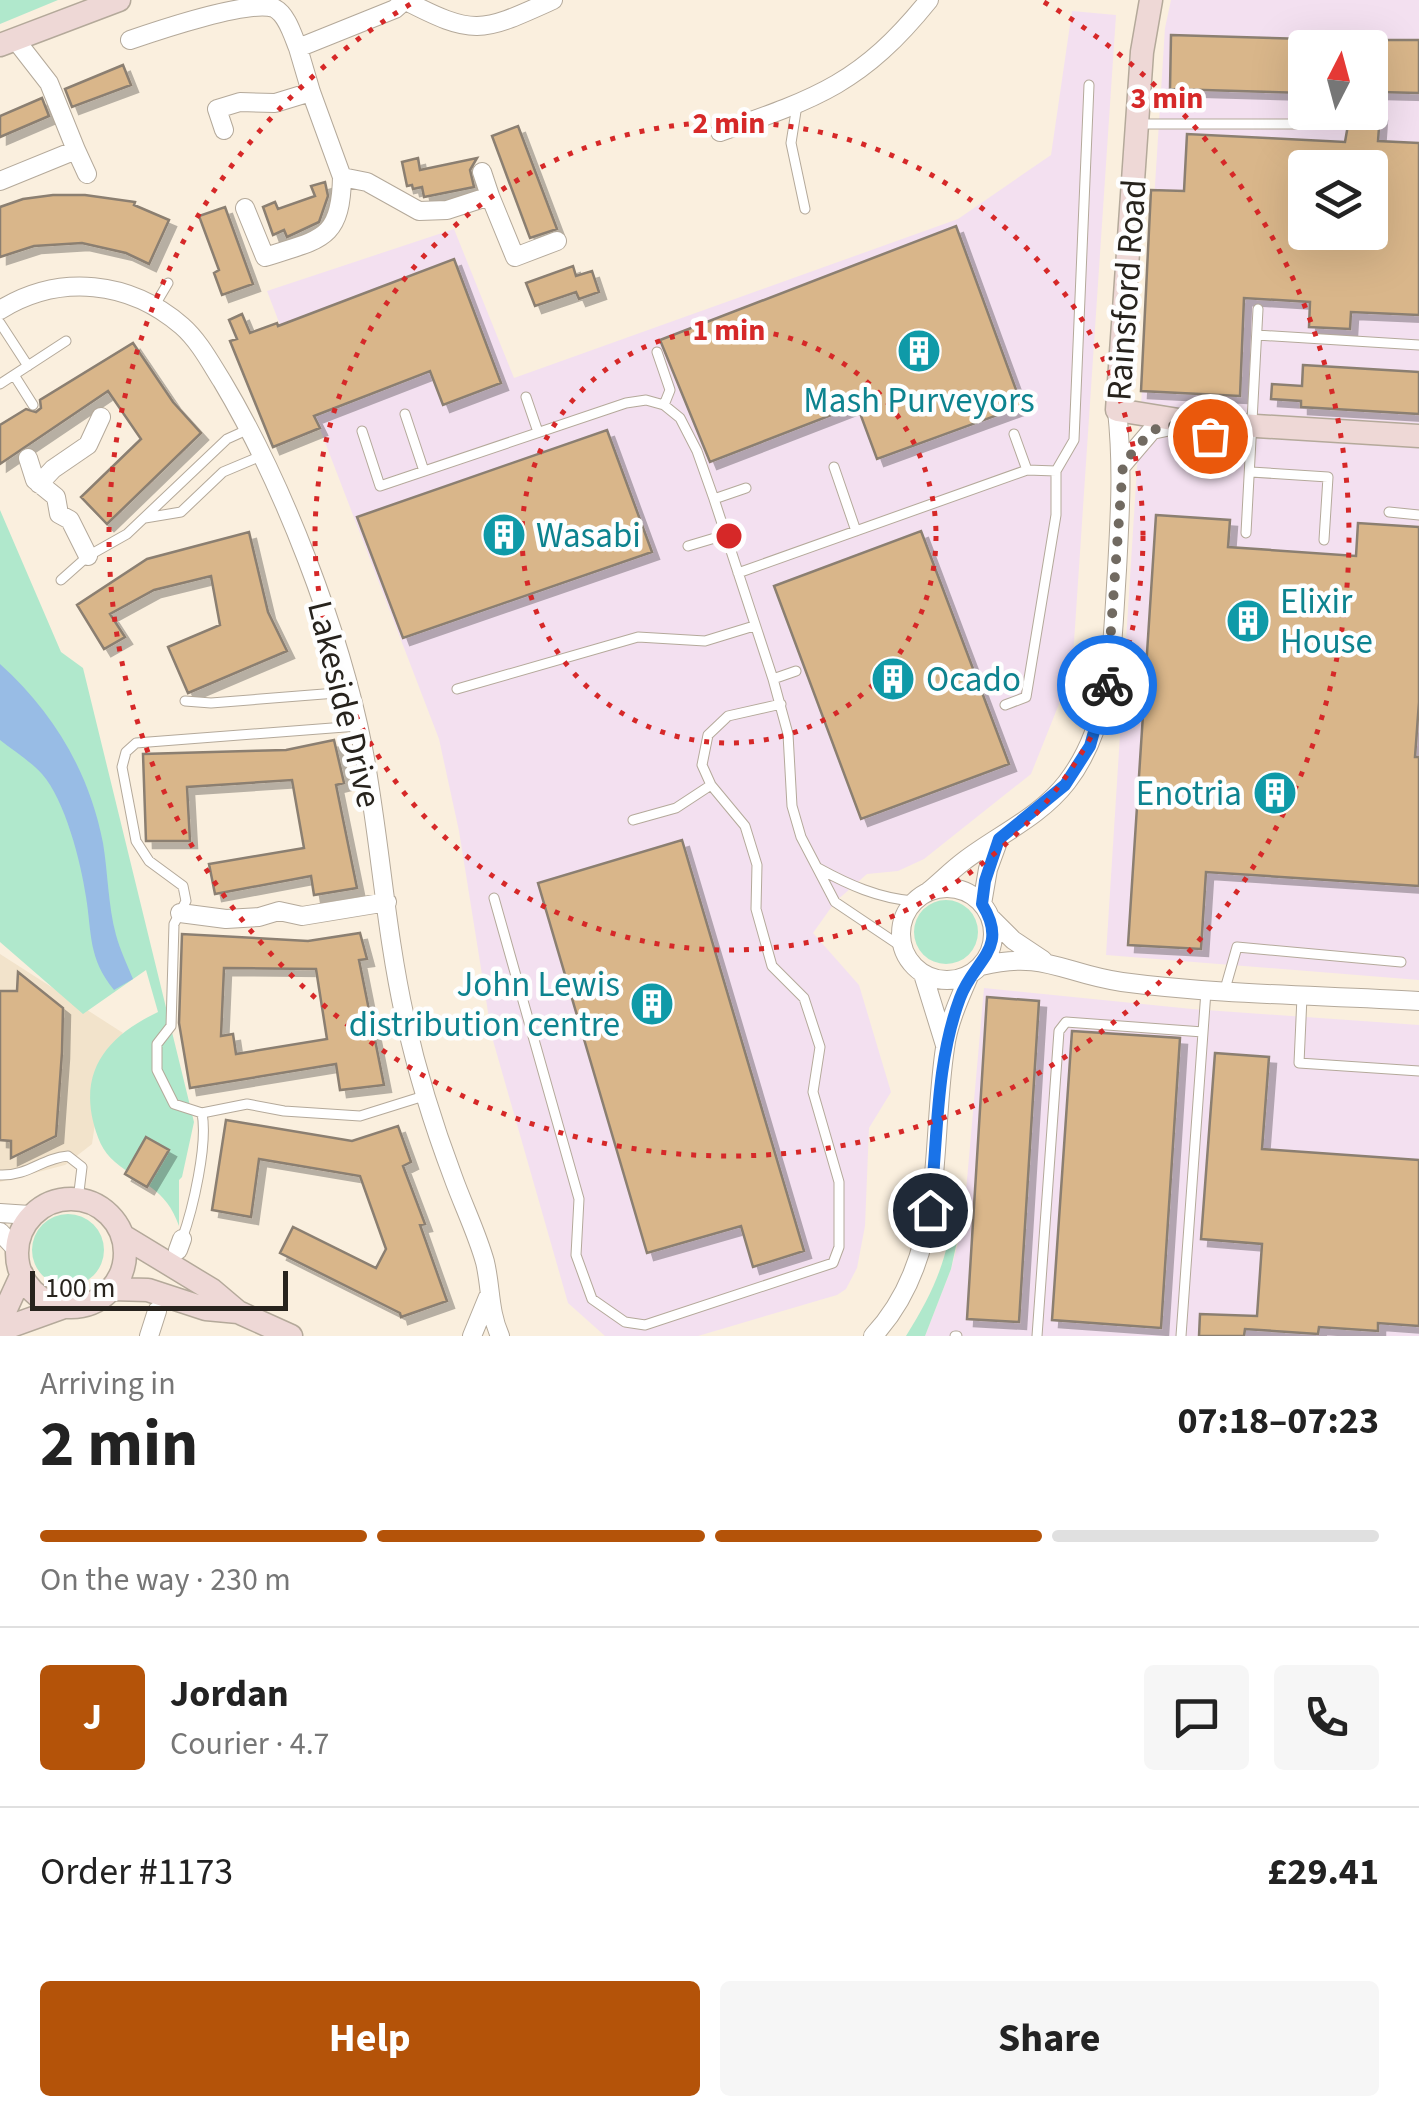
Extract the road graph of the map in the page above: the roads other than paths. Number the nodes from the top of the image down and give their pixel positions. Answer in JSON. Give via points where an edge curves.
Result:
{"nodes":[{"id":1,"x":118,"y":0,"type":"edge"},
{"id":2,"x":404,"y":0,"type":"edge"},
{"id":3,"x":553,"y":0,"type":"edge"},
{"id":4,"x":929,"y":0,"type":"edge"},
{"id":5,"x":1151,"y":0,"type":"edge"},
{"id":6,"x":130,"y":40,"type":"dead end"},
{"id":7,"x":7,"y":42,"type":"edge"},
{"id":8,"x":298,"y":48,"type":"junction"},
{"id":9,"x":1089,"y":85,"type":"dead end"},
{"id":10,"x":310,"y":92,"type":"junction"},
{"id":11,"x":797,"y":105,"type":"junction"},
{"id":12,"x":1137,"y":124,"type":"junction"},
{"id":13,"x":1288,"y":124,"type":"edge"},
{"id":14,"x":224,"y":130,"type":"dead end"},
{"id":15,"x":720,"y":132,"type":"dead end"},
{"id":16,"x":76,"y":150,"type":"junction"},
{"id":17,"x":482,"y":172,"type":"dead end"},
{"id":18,"x":87,"y":174,"type":"dead end"},
{"id":19,"x":342,"y":177,"type":"junction"},
{"id":20,"x":0,"y":182,"type":"edge"},
{"id":21,"x":490,"y":196,"type":"junction"},
{"id":22,"x":245,"y":208,"type":"dead end"},
{"id":23,"x":804,"y":210,"type":"dead end"},
{"id":24,"x":558,"y":241,"type":"dead end"},
{"id":25,"x":168,"y":283,"type":"dead end"},
{"id":26,"x":155,"y":305,"type":"junction"},
{"id":27,"x":1258,"y":309,"type":"dead end"},
{"id":28,"x":0,"y":310,"type":"edge"},
{"id":29,"x":0,"y":323,"type":"edge"},
{"id":30,"x":1256,"y":335,"type":"junction"},
{"id":31,"x":66,"y":341,"type":"dead end"},
{"id":32,"x":1419,"y":345,"type":"edge"},
{"id":33,"x":657,"y":352,"type":"dead end"},
{"id":34,"x":28,"y":366,"type":"junction"},
{"id":35,"x":14,"y":375,"type":"junction"},
{"id":36,"x":0,"y":384,"type":"edge"},
{"id":37,"x":526,"y":397,"type":"dead end"},
{"id":38,"x":33,"y":405,"type":"dead end"},
{"id":39,"x":664,"y":405,"type":"junction"},
{"id":40,"x":1117,"y":410,"type":"junction"},
{"id":41,"x":405,"y":414,"type":"dead end"},
{"id":42,"x":101,"y":416,"type":"dead end"},
{"id":43,"x":1254,"y":426,"type":"junction"},
{"id":44,"x":248,"y":430,"type":"junction"},
{"id":45,"x":1203,"y":430,"type":"junction"},
{"id":46,"x":362,"y":431,"type":"dead end"},
{"id":47,"x":538,"y":432,"type":"junction"},
{"id":48,"x":1014,"y":434,"type":"dead end"},
{"id":49,"x":1419,"y":436,"type":"edge"},
{"id":50,"x":261,"y":456,"type":"junction"},
{"id":51,"x":28,"y":458,"type":"dead end"},
{"id":52,"x":1123,"y":464,"type":"junction"},
{"id":53,"x":198,"y":467,"type":"junction"},
{"id":54,"x":834,"y":467,"type":"dead end"},
{"id":55,"x":1027,"y":470,"type":"junction"},
{"id":56,"x":424,"y":471,"type":"junction"},
{"id":57,"x":1056,"y":471,"type":"junction"},
{"id":58,"x":1251,"y":472,"type":"junction"},
{"id":59,"x":213,"y":482,"type":"junction"},
{"id":60,"x":39,"y":484,"type":"junction"},
{"id":61,"x":746,"y":488,"type":"dead end"},
{"id":62,"x":714,"y":499,"type":"junction"},
{"id":63,"x":1389,"y":512,"type":"dead end"},
{"id":64,"x":1419,"y":515,"type":"edge"},
{"id":65,"x":144,"y":518,"type":"junction"},
{"id":66,"x":856,"y":531,"type":"junction"},
{"id":67,"x":1246,"y":534,"type":"dead end"},
{"id":68,"x":724,"y":535,"type":"junction"},
{"id":69,"x":1324,"y":540,"type":"dead end"},
{"id":70,"x":688,"y":546,"type":"dead end"},
{"id":71,"x":88,"y":556,"type":"junction"},
{"id":72,"x":738,"y":573,"type":"junction"},
{"id":73,"x":61,"y":580,"type":"dead end"},
{"id":74,"x":754,"y":626,"type":"junction"},
{"id":75,"x":796,"y":671,"type":"dead end"},
{"id":76,"x":774,"y":679,"type":"junction"},
{"id":77,"x":457,"y":689,"type":"dead end"},
{"id":78,"x":349,"y":692,"type":"junction"},
{"id":79,"x":185,"y":700,"type":"dead end"},
{"id":80,"x":781,"y":704,"type":"junction"},
{"id":81,"x":1005,"y":705,"type":"dead end"},
{"id":82,"x":358,"y":726,"type":"junction"},
{"id":83,"x":711,"y":785,"type":"junction"},
{"id":84,"x":633,"y":820,"type":"dead end"},
{"id":85,"x":999,"y":839,"type":"junction"},
{"id":86,"x":816,"y":866,"type":"junction"},
{"id":87,"x":921,"y":896,"type":"junction"},
{"id":88,"x":494,"y":898,"type":"dead end"},
{"id":89,"x":387,"y":902,"type":"junction"},
{"id":90,"x":986,"y":910,"type":"junction"},
{"id":91,"x":180,"y":914,"type":"junction"},
{"id":92,"x":902,"y":948,"type":"junction"},
{"id":93,"x":1043,"y":960,"type":"junction"},
{"id":94,"x":1401,"y":962,"type":"dead end"},
{"id":95,"x":975,"y":970,"type":"junction"},
{"id":96,"x":924,"y":974,"type":"junction"},
{"id":97,"x":1216,"y":989,"type":"junction"},
{"id":98,"x":1302,"y":994,"type":"junction"},
{"id":99,"x":1419,"y":1001,"type":"edge"},
{"id":100,"x":1203,"y":1032,"type":"junction"},
{"id":101,"x":945,"y":1045,"type":"junction"},
{"id":102,"x":1419,"y":1071,"type":"edge"},
{"id":103,"x":424,"y":1096,"type":"junction"},
{"id":104,"x":202,"y":1113,"type":"junction"},
{"id":105,"x":0,"y":1175,"type":"edge"},
{"id":106,"x":78,"y":1200,"type":"junction"},
{"id":107,"x":0,"y":1213,"type":"edge"},
{"id":108,"x":30,"y":1215,"type":"junction"},
{"id":109,"x":0,"y":1232,"type":"edge"},
{"id":110,"x":122,"y":1236,"type":"junction"},
{"id":111,"x":180,"y":1244,"type":"dead end"},
{"id":112,"x":17,"y":1250,"type":"junction"},
{"id":113,"x":22,"y":1274,"type":"junction"},
{"id":114,"x":111,"y":1289,"type":"junction"},
{"id":115,"x":488,"y":1296,"type":"junction"},
{"id":116,"x":67,"y":1306,"type":"junction"},
{"id":117,"x":157,"y":1311,"type":"dead end"},
{"id":118,"x":238,"y":1312,"type":"junction"},
{"id":119,"x":4,"y":1319,"type":"edge"},
{"id":120,"x":150,"y":1336,"type":"edge"},
{"id":121,"x":291,"y":1336,"type":"edge"},
{"id":122,"x":472,"y":1336,"type":"edge"},
{"id":123,"x":500,"y":1336,"type":"edge"},
{"id":124,"x":873,"y":1336,"type":"edge"},
{"id":125,"x":1037,"y":1336,"type":"edge"},
{"id":126,"x":1180,"y":1336,"type":"edge"}],
"edges":[{"from":1,"to":7,"type":"street"},
{"from":2,"to":3,"type":"street","via":[[473,28]]},
{"from":2,"to":8,"type":"street"},
{"from":4,"to":11,"type":"street","via":[[854,76]]},
{"from":5,"to":12,"type":"street","name":"Rainsford Road"},
{"from":6,"to":8,"type":"street","via":[[211,12],[256,5],[275,8]]},
{"from":7,"to":16,"type":"street","via":[[48,84]]},
{"from":8,"to":10,"type":"street"},
{"from":9,"to":57,"type":"lane","via":[[1074,440]]},
{"from":10,"to":14,"type":"street","via":[[217,109]]},
{"from":10,"to":19,"type":"street"},
{"from":11,"to":15,"type":"street"},
{"from":11,"to":23,"type":"lane","via":[[791,143]]},
{"from":12,"to":13,"type":"lane"},
{"from":12,"to":40,"type":"street","name":"Rainsford Road"},
{"from":16,"to":18,"type":"street"},
{"from":16,"to":20,"type":"street"},
{"from":17,"to":21,"type":"street"},
{"from":19,"to":21,"type":"street","via":[[368,182],[419,211]]},
{"from":19,"to":22,"type":"street","via":[[334,227],[268,266]]},
{"from":21,"to":24,"type":"street","via":[[514,257]]},
{"from":25,"to":26,"type":"lane"},
{"from":26,"to":28,"type":"street","name":"Lakeside Drive","via":[[77,284]]},
{"from":26,"to":44,"type":"street","name":"Lakeside Drive","via":[[202,348]]},
{"from":27,"to":30,"type":"lane"},
{"from":29,"to":34,"type":"lane"},
{"from":30,"to":32,"type":"lane"},
{"from":30,"to":43,"type":"lane"},
{"from":31,"to":34,"type":"lane"},
{"from":33,"to":39,"type":"lane","via":[[670,390]]},
{"from":34,"to":35,"type":"lane"},
{"from":35,"to":36,"type":"lane"},
{"from":35,"to":38,"type":"lane"},
{"from":37,"to":47,"type":"lane"},
{"from":39,"to":47,"type":"lane","via":[[626,403]]},
{"from":39,"to":62,"type":"lane","via":[[680,418]]},
{"from":40,"to":45,"type":"street"},
{"from":40,"to":52,"type":"street","name":"Rainsford Road"},
{"from":41,"to":56,"type":"lane"},
{"from":42,"to":60,"type":"street","via":[[88,445]]},
{"from":43,"to":45,"type":"street"},
{"from":43,"to":49,"type":"street"},
{"from":43,"to":58,"type":"lane"},
{"from":44,"to":50,"type":"street","name":"Lakeside Drive"},
{"from":44,"to":53,"type":"lane","via":[[227,439]]},
{"from":45,"to":52,"type":"street","via":[[1152,430]]},
{"from":46,"to":56,"type":"lane","via":[[380,486]]},
{"from":47,"to":56,"type":"lane"},
{"from":48,"to":55,"type":"lane"},
{"from":50,"to":59,"type":"lane"},
{"from":50,"to":78,"type":"street","name":"Lakeside Drive","via":[[315,585]]},
{"from":51,"to":60,"type":"street"},
{"from":52,"to":85,"type":"street","name":"Rainsford Road","via":[[1112,641],[1090,746],[1065,785]]},
{"from":53,"to":59,"type":"lane"},
{"from":53,"to":65,"type":"lane"},
{"from":54,"to":66,"type":"lane"},
{"from":55,"to":57,"type":"lane"},
{"from":55,"to":66,"type":"lane"},
{"from":57,"to":81,"type":"lane","via":[[1056,515],[1026,697]]},
{"from":58,"to":67,"type":"lane"},
{"from":58,"to":69,"type":"lane","via":[[1328,477]]},
{"from":59,"to":65,"type":"lane","via":[[181,512]]},
{"from":60,"to":71,"type":"street","via":[[56,497],[59,514],[70,520]]},
{"from":61,"to":62,"type":"lane"},
{"from":62,"to":68,"type":"lane"},
{"from":63,"to":64,"type":"lane"},
{"from":65,"to":71,"type":"lane"},
{"from":66,"to":72,"type":"lane"},
{"from":68,"to":70,"type":"lane"},
{"from":68,"to":72,"type":"lane"},
{"from":71,"to":73,"type":"lane"},
{"from":72,"to":74,"type":"lane"},
{"from":74,"to":76,"type":"lane"},
{"from":74,"to":77,"type":"lane","via":[[705,640],[638,637]]},
{"from":75,"to":76,"type":"lane"},
{"from":76,"to":80,"type":"lane"},
{"from":78,"to":79,"type":"lane"},
{"from":78,"to":82,"type":"street","name":"Lakeside Drive"},
{"from":80,"to":83,"type":"lane","via":[[728,716],[708,735],[702,764]]},
{"from":80,"to":86,"type":"lane","via":[[792,806]]},
{"from":82,"to":89,"type":"street","name":"Lakeside Drive"},
{"from":82,"to":91,"type":"lane","via":[[136,743],[126,752],[122,766],[136,840],[148,861],[183,886]]},
{"from":83,"to":84,"type":"lane","via":[[676,808]]},
{"from":83,"to":88,"type":"lane","via":[[745,826],[772,966],[804,998],[820,1047],[813,1092],[839,1182],[833,1262],[645,1325],[625,1322],[592,1298],[576,1255],[579,1199]]},
{"from":85,"to":87,"type":"street","name":"Rainsford Road"},
{"from":85,"to":90,"type":"street","via":[[985,881]]},
{"from":86,"to":87,"type":"lane","via":[[888,899]]},
{"from":86,"to":92,"type":"lane","via":[[835,902]]},
{"from":87,"to":90,"type":"street","via":[[948,887],[966,892]]},
{"from":87,"to":92,"type":"street","via":[[904,916]]},
{"from":89,"to":91,"type":"street","via":[[302,916]]},
{"from":89,"to":103,"type":"street","name":"Lakeside Drive"},
{"from":90,"to":93,"type":"street"},
{"from":90,"to":95,"type":"street","via":[[992,946]]},
{"from":91,"to":104,"type":"lane","via":[[174,924],[170,1026],[157,1044],[157,1070],[174,1104]]},
{"from":92,"to":96,"type":"street"},
{"from":93,"to":95,"type":"street","via":[[1009,959]]},
{"from":93,"to":97,"type":"street","via":[[1121,982]]},
{"from":94,"to":97,"type":"lane","via":[[1237,947]]},
{"from":95,"to":96,"type":"street","via":[[956,980]]},
{"from":95,"to":101,"type":"street"},
{"from":96,"to":101,"type":"street"},
{"from":97,"to":98,"type":"street"},
{"from":97,"to":100,"type":"lane"},
{"from":98,"to":99,"type":"street"},
{"from":98,"to":102,"type":"lane","via":[[1299,1063]]},
{"from":100,"to":125,"type":"lane","via":[[1066,1022],[1058,1031]]},
{"from":100,"to":126,"type":"lane"},
{"from":101,"to":124,"type":"street","via":[[920,1255],[908,1287]]},
{"from":103,"to":104,"type":"lane","via":[[360,1116],[248,1104]]},
{"from":103,"to":115,"type":"street","name":"Lakeside Drive","via":[[485,1263]]},
{"from":104,"to":111,"type":"lane","via":[[192,1213]]},
{"from":105,"to":106,"type":"lane","via":[[26,1173],[68,1156],[82,1166]]},
{"from":106,"to":108,"type":"street","via":[[46,1204]]},
{"from":106,"to":110,"type":"street","via":[[102,1208]]},
{"from":107,"to":108,"type":"street"},
{"from":108,"to":112,"type":"street"},
{"from":109,"to":112,"type":"street"},
{"from":110,"to":114,"type":"street","via":[[124,1266]]},
{"from":110,"to":118,"type":"street"},
{"from":112,"to":113,"type":"street"},
{"from":113,"to":116,"type":"street","via":[[38,1296]]},
{"from":113,"to":119,"type":"street"},
{"from":114,"to":116,"type":"street"},
{"from":114,"to":118,"type":"street","via":[[148,1290],[206,1310]]},
{"from":115,"to":122,"type":"street"},
{"from":115,"to":123,"type":"street","name":"Lakeside Drive"},
{"from":116,"to":119,"type":"street"},
{"from":117,"to":120,"type":"street"},
{"from":118,"to":121,"type":"street"}]}
